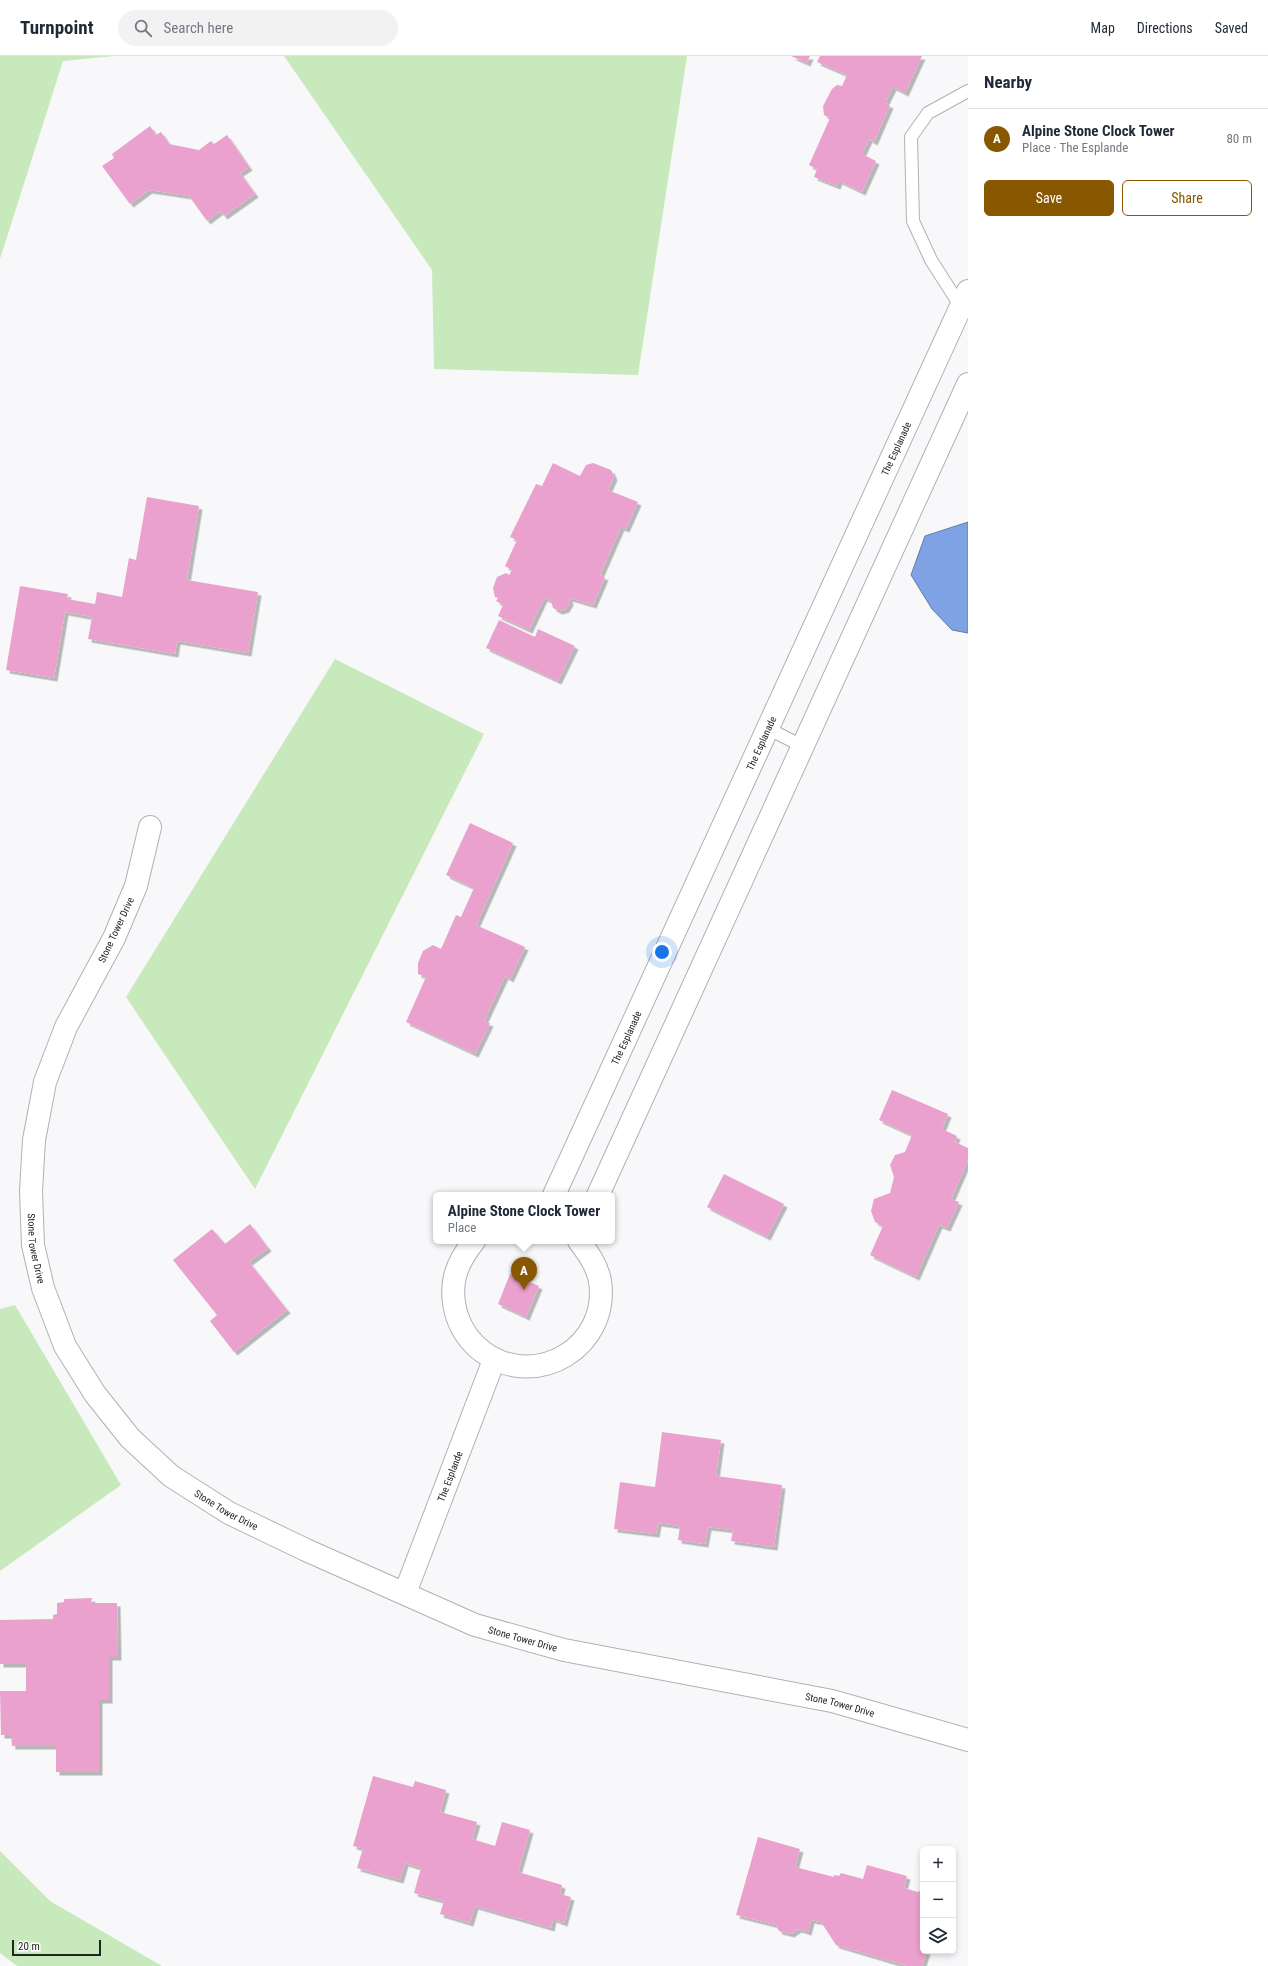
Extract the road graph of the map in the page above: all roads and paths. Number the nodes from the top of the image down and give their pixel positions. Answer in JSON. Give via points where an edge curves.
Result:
{"nodes":[{"id":1,"x":968,"y":91,"type":"edge"},
{"id":2,"x":964,"y":299,"type":"edge"},
{"id":3,"x":968,"y":384,"type":"edge"},
{"id":4,"x":767,"y":728,"type":"junction"},
{"id":5,"x":802,"y":746,"type":"junction"},
{"id":6,"x":150,"y":827,"type":"dead end"},
{"id":7,"x":555,"y":1192,"type":"edge"},
{"id":8,"x":599,"y":1192,"type":"edge"},
{"id":9,"x":472,"y":1244,"type":"edge"},
{"id":10,"x":581,"y":1244,"type":"edge"},
{"id":11,"x":494,"y":1360,"type":"junction"},
{"id":12,"x":405,"y":1593,"type":"junction"},
{"id":13,"x":968,"y":1740,"type":"edge"}],
"edges":[{"from":1,"to":2,"type":"lane","via":[[928,113],[911,137],[913,221],[931,260]]},
{"from":2,"to":4,"type":"street","name":"The Esplanade"},
{"from":3,"to":5,"type":"street"},
{"from":4,"to":5,"type":"lane"},
{"from":4,"to":7,"type":"street","name":"The Esplanade"},
{"from":5,"to":8,"type":"street"},
{"from":6,"to":12,"type":"street","name":"Stone Tower Drive","via":[[136,886],[114,938],[66,1027],[45,1082],[34,1140],[31,1191],[33,1245],[43,1288],[66,1346],[95,1394],[130,1438],[171,1476],[230,1513],[306,1550]]},
{"from":9,"to":11,"type":"street","via":[[461,1258],[454,1280],[453,1304],[461,1327],[475,1346]]},
{"from":10,"to":11,"type":"street","via":[[592,1258],[600,1280],[600,1303],[594,1326],[580,1345],[561,1359],[540,1367],[516,1367]]},
{"from":11,"to":12,"type":"street","name":"The Esplande"},
{"from":12,"to":13,"type":"street","name":"Stone Tower Drive","via":[[475,1625],[564,1650],[832,1701]]}]}
